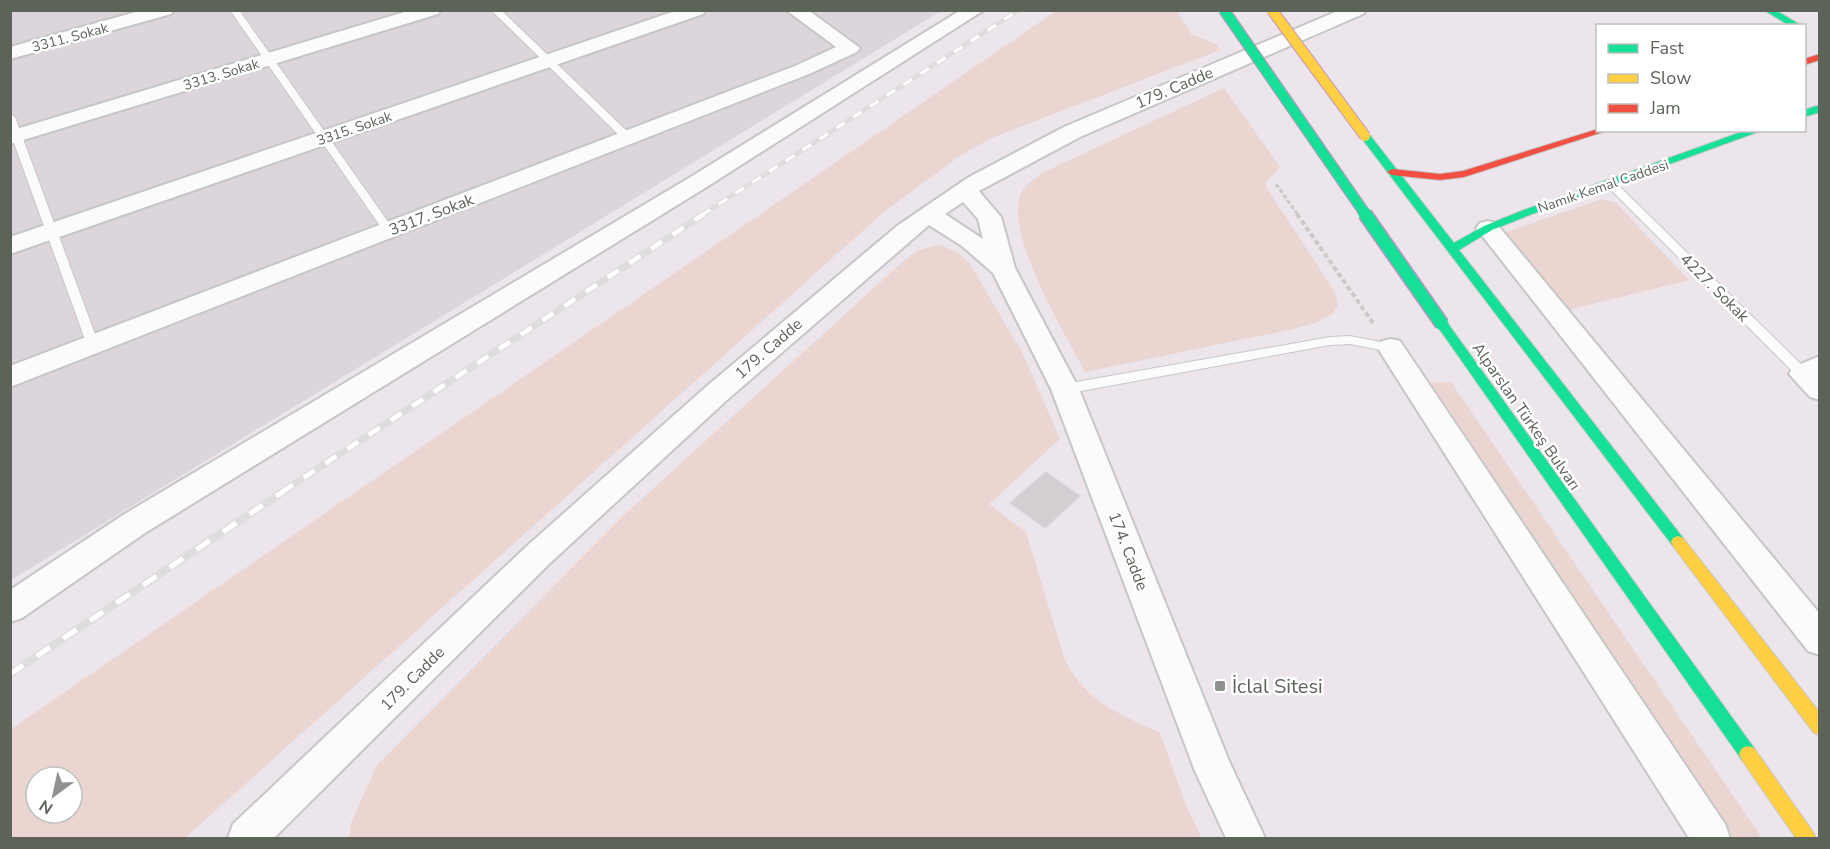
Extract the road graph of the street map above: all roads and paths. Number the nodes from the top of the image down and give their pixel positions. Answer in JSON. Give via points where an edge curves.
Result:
{"nodes":[{"id":1,"x":165,"y":10,"type":"edge"},
{"id":2,"x":234,"y":10,"type":"edge"},
{"id":3,"x":432,"y":10,"type":"edge"},
{"id":4,"x":495,"y":10,"type":"edge"},
{"id":5,"x":697,"y":10,"type":"edge"},
{"id":6,"x":795,"y":10,"type":"edge"},
{"id":7,"x":975,"y":10,"type":"edge"},
{"id":8,"x":1224,"y":10,"type":"edge"},
{"id":9,"x":1272,"y":10,"type":"edge"},
{"id":10,"x":1357,"y":10,"type":"edge"},
{"id":11,"x":1768,"y":10,"type":"edge"},
{"id":12,"x":1794,"y":24,"type":"edge"},
{"id":13,"x":10,"y":53,"type":"edge"},
{"id":14,"x":269,"y":60,"type":"junction"},
{"id":15,"x":549,"y":62,"type":"junction"},
{"id":16,"x":10,"y":117,"type":"edge"},
{"id":17,"x":1598,"y":132,"type":"edge"},
{"id":18,"x":1753,"y":132,"type":"edge"},
{"id":19,"x":14,"y":137,"type":"edge"},
{"id":20,"x":628,"y":138,"type":"junction"},
{"id":21,"x":324,"y":139,"type":"junction"},
{"id":22,"x":1392,"y":172,"type":"junction"},
{"id":23,"x":1276,"y":184,"type":"dead end"},
{"id":24,"x":1611,"y":184,"type":"junction"},
{"id":25,"x":965,"y":190,"type":"junction"},
{"id":26,"x":928,"y":214,"type":"junction"},
{"id":27,"x":1488,"y":228,"type":"junction"},
{"id":28,"x":389,"y":231,"type":"junction"},
{"id":29,"x":52,"y":232,"type":"junction"},
{"id":30,"x":10,"y":246,"type":"edge"},
{"id":31,"x":1452,"y":249,"type":"junction"},
{"id":32,"x":1003,"y":268,"type":"junction"},
{"id":33,"x":93,"y":345,"type":"junction"},
{"id":34,"x":1390,"y":348,"type":"junction"},
{"id":35,"x":10,"y":377,"type":"edge"},
{"id":36,"x":1814,"y":377,"type":"edge"},
{"id":37,"x":1065,"y":389,"type":"junction"},
{"id":38,"x":135,"y":524,"type":"junction"},
{"id":39,"x":10,"y":586,"type":"edge"},
{"id":40,"x":10,"y":608,"type":"edge"},
{"id":41,"x":1820,"y":640,"type":"edge"},
{"id":42,"x":1820,"y":727,"type":"edge"},
{"id":43,"x":257,"y":831,"type":"edge"},
{"id":44,"x":1246,"y":838,"type":"edge"},
{"id":45,"x":1711,"y":838,"type":"edge"},
{"id":46,"x":1806,"y":838,"type":"edge"}],
"edges":[{"from":1,"to":13,"type":"street","name":"3311. Sokak"},
{"from":2,"to":14,"type":"lane"},
{"from":3,"to":14,"type":"street","name":"3313. Sokak"},
{"from":4,"to":15,"type":"lane"},
{"from":5,"to":15,"type":"street","name":"3315. Sokak"},
{"from":6,"to":20,"type":"street","name":"3317. Sokak","via":[[850,48]]},
{"from":7,"to":38,"type":"street"},
{"from":8,"to":46,"type":"main road","name":"Alparslan Türkeş Bulvarı","bridge":true},
{"from":9,"to":22,"type":"main road","bridge":true},
{"from":10,"to":25,"type":"street","name":"179. Cadde","via":[[1072,132]]},
{"from":11,"to":12,"type":"main road"},
{"from":14,"to":19,"type":"street","name":"3313. Sokak"},
{"from":14,"to":21,"type":"lane"},
{"from":15,"to":20,"type":"lane"},
{"from":15,"to":21,"type":"street","name":"3315. Sokak"},
{"from":16,"to":19,"type":"lane"},
{"from":17,"to":22,"type":"main road","via":[[1464,174],[1418,176]]},
{"from":18,"to":24,"type":"main road","name":"Namık Kemal Caddesi"},
{"from":19,"to":29,"type":"lane"},
{"from":20,"to":28,"type":"street","name":"3317. Sokak"},
{"from":21,"to":28,"type":"lane"},
{"from":21,"to":29,"type":"street","name":"3315. Sokak"},
{"from":22,"to":31,"type":"main road"},
{"from":23,"to":34,"type":"path"},
{"from":24,"to":27,"type":"main road","name":"Namık Kemal Caddesi"},
{"from":24,"to":36,"type":"lane","name":"4227. Sokak"},
{"from":25,"to":26,"type":"street","name":"179. Cadde"},
{"from":25,"to":32,"type":"street","via":[[989,217]]},
{"from":26,"to":32,"type":"street"},
{"from":26,"to":43,"type":"street","name":"179. Cadde","via":[[860,268],[538,555]]},
{"from":27,"to":31,"type":"main road","name":"Namık Kemal Caddesi"},
{"from":27,"to":41,"type":"street"},
{"from":28,"to":33,"type":"street","name":"3317. Sokak"},
{"from":29,"to":30,"type":"street","name":"3315. Sokak"},
{"from":29,"to":33,"type":"lane"},
{"from":31,"to":42,"type":"main road"},
{"from":32,"to":37,"type":"street","name":"174. Cadde"},
{"from":33,"to":35,"type":"street","name":"3317. Sokak"},
{"from":34,"to":37,"type":"lane","via":[[1350,340],[1330,341]]},
{"from":34,"to":45,"type":"street"},
{"from":37,"to":44,"type":"street","name":"174. Cadde","via":[[1214,771]]},
{"from":38,"to":39,"type":"street"},
{"from":38,"to":40,"type":"street"}]}
